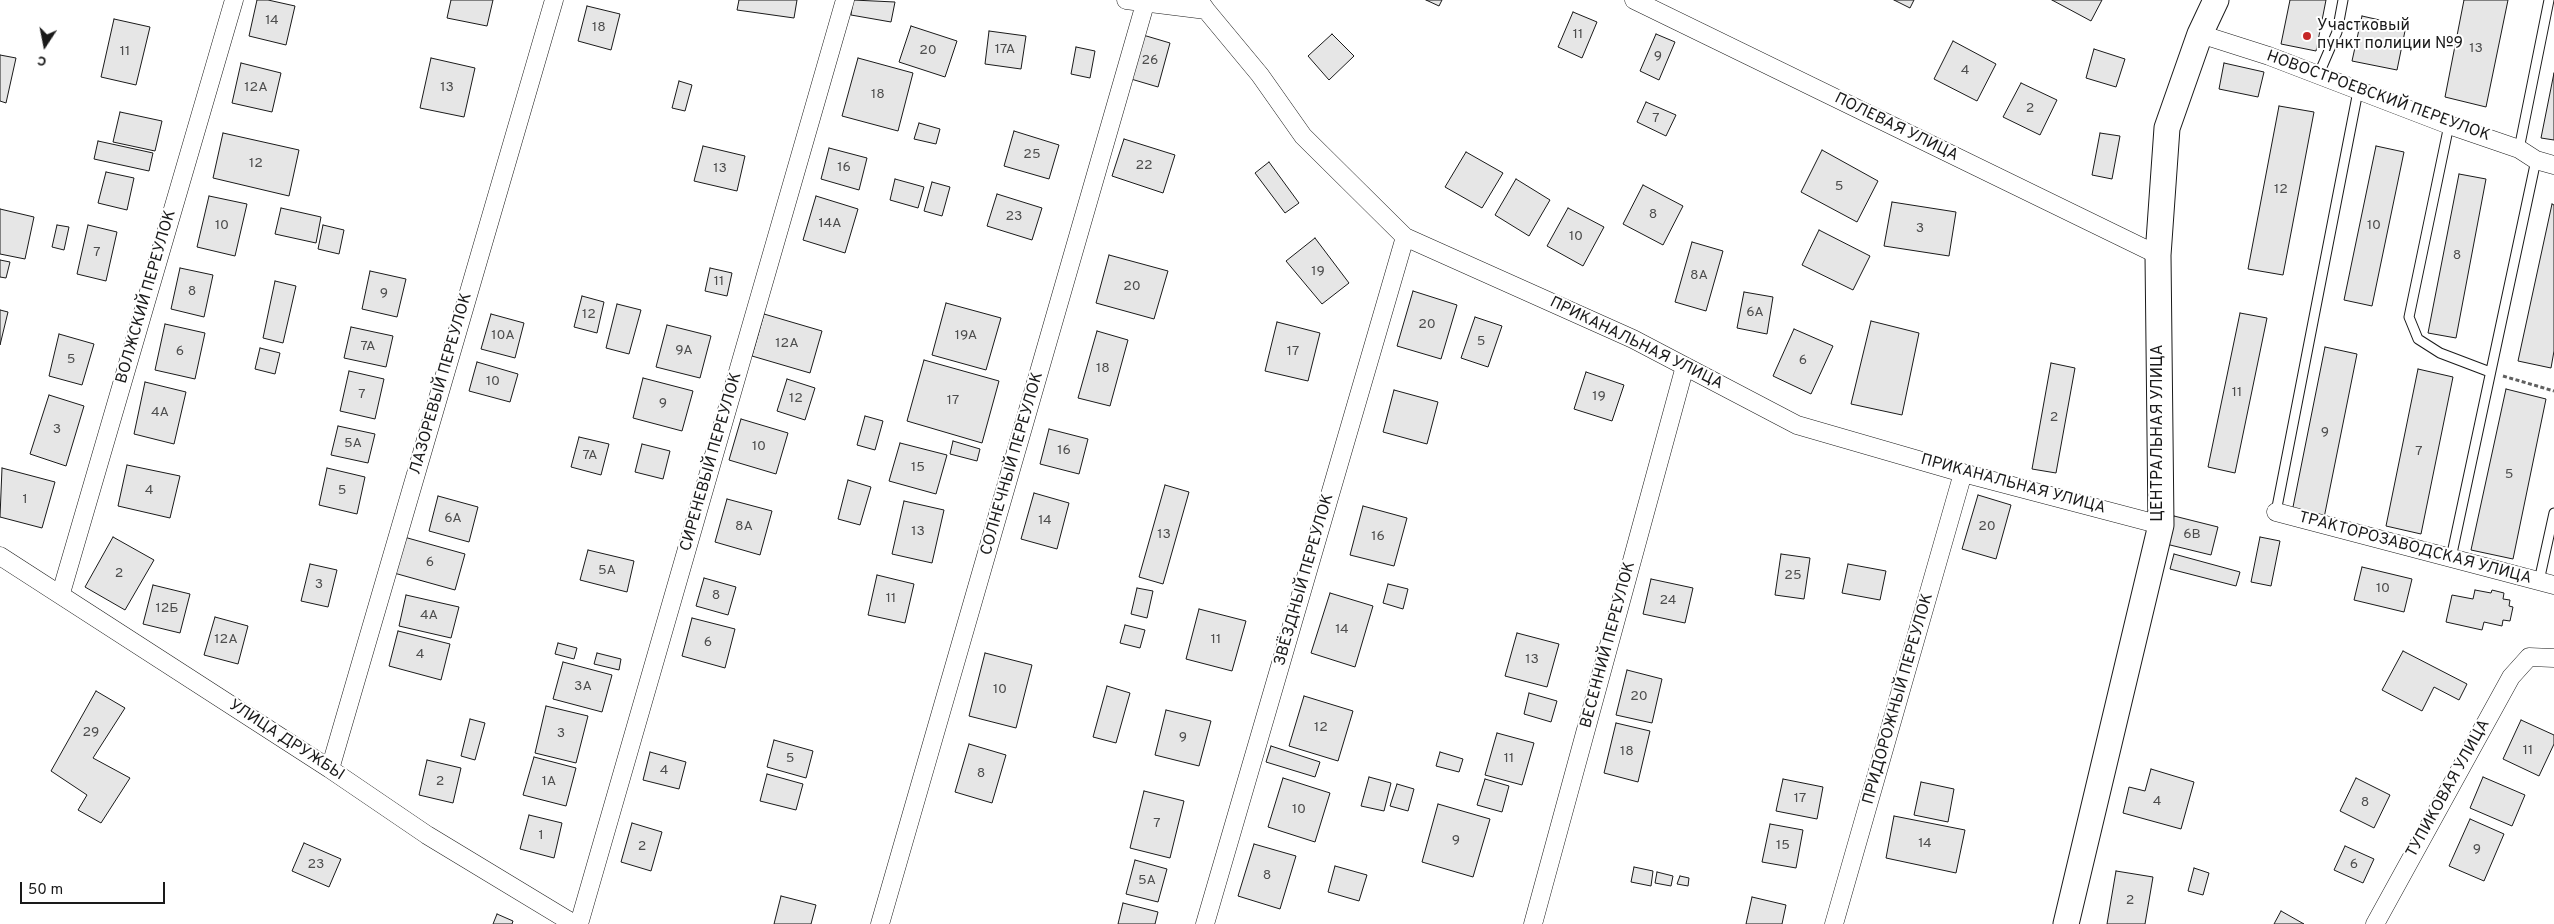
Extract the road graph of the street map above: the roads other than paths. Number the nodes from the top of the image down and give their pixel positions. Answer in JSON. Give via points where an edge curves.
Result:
{"nodes":[{"id":1,"x":234,"y":0,"type":"edge"},
{"id":2,"x":554,"y":0,"type":"edge"},
{"id":3,"x":845,"y":0,"type":"edge"},
{"id":4,"x":1126,"y":0,"type":"edge"},
{"id":5,"x":1634,"y":0,"type":"edge"},
{"id":6,"x":2216,"y":0,"type":"edge"},
{"id":7,"x":2343,"y":0,"type":"edge"},
{"id":8,"x":2549,"y":0,"type":"edge"},
{"id":9,"x":1145,"y":4,"type":"junction"},
{"id":10,"x":1202,"y":5,"type":"edge"},
{"id":11,"x":2200,"y":34,"type":"junction"},
{"id":12,"x":2318,"y":76,"type":"junction"},
{"id":13,"x":2358,"y":91,"type":"junction"},
{"id":14,"x":2450,"y":125,"type":"junction"},
{"id":15,"x":2519,"y":149,"type":"junction"},
{"id":16,"x":2536,"y":160,"type":"junction"},
{"id":17,"x":2554,"y":165,"type":"edge"},
{"id":18,"x":1405,"y":236,"type":"junction"},
{"id":19,"x":2158,"y":255,"type":"junction"},
{"id":20,"x":1685,"y":366,"type":"junction"},
{"id":21,"x":2490,"y":372,"type":"junction"},
{"id":22,"x":1963,"y":473,"type":"junction"},
{"id":23,"x":2276,"y":512,"type":"joint"},
{"id":24,"x":2554,"y":513,"type":"edge"},
{"id":25,"x":2161,"y":525,"type":"junction"},
{"id":26,"x":0,"y":556,"type":"edge"},
{"id":27,"x":2451,"y":558,"type":"junction"},
{"id":28,"x":2546,"y":583,"type":"edge"},
{"id":29,"x":61,"y":593,"type":"junction"},
{"id":30,"x":2554,"y":658,"type":"edge"},
{"id":31,"x":330,"y":768,"type":"junction"},
{"id":32,"x":574,"y":924,"type":"edge"},
{"id":33,"x":579,"y":924,"type":"edge"},
{"id":34,"x":880,"y":924,"type":"edge"},
{"id":35,"x":1205,"y":924,"type":"edge"},
{"id":36,"x":1532,"y":924,"type":"edge"},
{"id":37,"x":1834,"y":924,"type":"edge"},
{"id":38,"x":2066,"y":924,"type":"edge"},
{"id":39,"x":2374,"y":924,"type":"edge"}],
"edges":[{"from":1,"to":29,"type":"street","name":"ВОЛЖСКИЙ ПЕРЕУЛОК"},
{"from":2,"to":31,"type":"street","name":"ЛАЗОРЕВЫЙ ПЕРЕУЛОК"},
{"from":3,"to":33,"type":"street","name":"СИРЕНЕВЫЙ ПЕРЕУЛОК"},
{"from":4,"to":9,"type":"street"},
{"from":5,"to":19,"type":"street","name":"ПОЛЕВАЯ УЛИЦА"},
{"from":6,"to":11,"type":"street","name":"ЦЕНТРАЛЬНАЯ УЛИЦА"},
{"from":7,"to":12,"type":"lane","via":[[2337,32]]},
{"from":8,"to":15,"type":"lane"},
{"from":9,"to":10,"type":"street"},
{"from":9,"to":34,"type":"street","name":"СОЛНЕЧНЫЙ ПЕРЕУЛОК"},
{"from":10,"to":18,"type":"street","name":"ПРИКАНАЛЬНАЯ УЛИЦА","via":[[1260,75],[1303,136]]},
{"from":11,"to":12,"type":"street","name":"НОВОСТРОЕВСКИЙ ПЕРЕУЛОК"},
{"from":11,"to":19,"type":"street","name":"ЦЕНТРАЛЬНАЯ УЛИЦА","via":[[2167,128]]},
{"from":12,"to":13,"type":"street","name":"НОВОСТРОЕВСКИЙ ПЕРЕУЛОК"},
{"from":13,"to":14,"type":"street","name":"НОВОСТРОЕВСКИЙ ПЕРЕУЛОК"},
{"from":13,"to":23,"type":"lane"},
{"from":14,"to":15,"type":"street","name":"НОВОСТРОЕВСКИЙ ПЕРЕУЛОК"},
{"from":14,"to":21,"type":"lane","via":[[2409,317],[2418,339],[2440,353]]},
{"from":15,"to":16,"type":"street","name":"НОВОСТРОЕВСКИЙ ПЕРЕУЛОК"},
{"from":16,"to":17,"type":"street","name":"НОВОСТРОЕВСКИЙ ПЕРЕУЛОК"},
{"from":16,"to":21,"type":"lane"},
{"from":18,"to":20,"type":"street","name":"ПРИКАНАЛЬНАЯ УЛИЦА","via":[[1633,339]]},
{"from":18,"to":35,"type":"street","name":"ЗВЁЗДНЫЙ ПЕРЕУЛОК"},
{"from":19,"to":25,"type":"street","name":"ЦЕНТРАЛЬНАЯ УЛИЦА"},
{"from":20,"to":22,"type":"street","name":"ПРИКАНАЛЬНАЯ УЛИЦА","via":[[1797,425]]},
{"from":20,"to":36,"type":"street","name":"ВЕСЕННИЙ ПЕРЕУЛОК"},
{"from":21,"to":27,"type":"lane"},
{"from":22,"to":25,"type":"street","name":"ПРИКАНАЛЬНАЯ УЛИЦА"},
{"from":22,"to":37,"type":"street","name":"ПРИДОРОЖНЫЙ ПЕРЕУЛОК"},
{"from":23,"to":27,"type":"street","name":"ТРАКТОРОЗАВОДСКАЯ УЛИЦА"},
{"from":24,"to":28,"type":"lane"},
{"from":25,"to":38,"type":"street","name":"ЦЕНТРАЛЬНАЯ УЛИЦА"},
{"from":26,"to":29,"type":"street","name":"УЛИЦА ДРУЖБЫ"},
{"from":27,"to":28,"type":"street","name":"ТРАКТОРОЗАВОДСКАЯ УЛИЦА"},
{"from":29,"to":31,"type":"street","name":"УЛИЦА ДРУЖБЫ"},
{"from":30,"to":39,"type":"street","name":"ТУПИКОВАЯ УЛИЦА","via":[[2529,657],[2511,677]]},
{"from":31,"to":32,"type":"street","name":"УЛИЦА ДРУЖБЫ","via":[[427,835]]}]}
